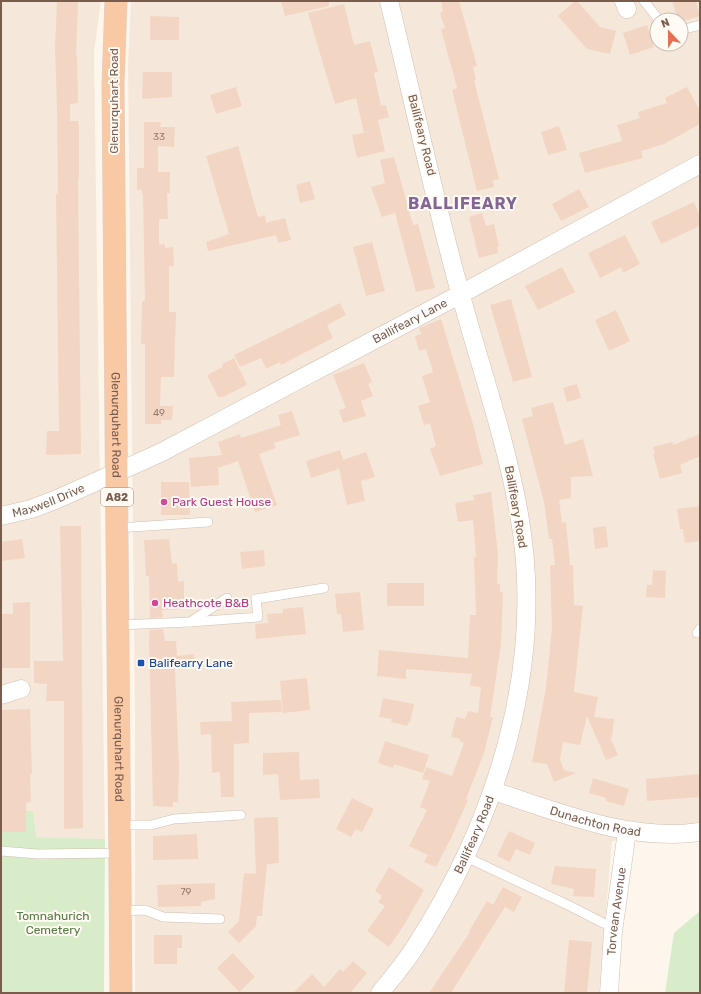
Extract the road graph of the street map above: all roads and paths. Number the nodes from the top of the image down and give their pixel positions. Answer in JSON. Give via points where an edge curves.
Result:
{"nodes":[{"id":1,"x":116,"y":1,"type":"edge"},
{"id":2,"x":389,"y":1,"type":"edge"},
{"id":3,"x":644,"y":1,"type":"edge"},
{"id":4,"x":653,"y":12,"type":"edge"},
{"id":5,"x":700,"y":25,"type":"edge"},
{"id":6,"x":689,"y":28,"type":"edge"},
{"id":7,"x":700,"y":164,"type":"edge"},
{"id":8,"x":460,"y":294,"type":"junction"},
{"id":9,"x":117,"y":474,"type":"junction"},
{"id":10,"x":1,"y":516,"type":"edge"},
{"id":11,"x":208,"y":522,"type":"dead end"},
{"id":12,"x":117,"y":528,"type":"junction"},
{"id":13,"x":324,"y":588,"type":"dead end"},
{"id":14,"x":227,"y":598,"type":"dead end"},
{"id":15,"x":190,"y":622,"type":"junction"},
{"id":16,"x":118,"y":625,"type":"junction"},
{"id":17,"x":21,"y":689,"type":"dead end"},
{"id":18,"x":1,"y":695,"type":"edge"},
{"id":19,"x":493,"y":790,"type":"junction"},
{"id":20,"x":241,"y":815,"type":"dead end"},
{"id":21,"x":120,"y":825,"type":"junction"},
{"id":22,"x":626,"y":831,"type":"junction"},
{"id":23,"x":700,"y":832,"type":"edge"},
{"id":24,"x":1,"y":850,"type":"edge"},
{"id":25,"x":120,"y":853,"type":"junction"},
{"id":26,"x":466,"y":858,"type":"junction"},
{"id":27,"x":121,"y":911,"type":"junction"},
{"id":28,"x":220,"y":919,"type":"dead end"},
{"id":29,"x":614,"y":925,"type":"junction"},
{"id":30,"x":121,"y":993,"type":"edge"},
{"id":31,"x":380,"y":993,"type":"edge"},
{"id":32,"x":609,"y":993,"type":"edge"}],
"edges":[{"from":1,"to":9,"type":"highway","name":"Glenurquhart Road","number":"A82","via":[[113,84]]},
{"from":2,"to":8,"type":"street","name":"Ballifeary Road"},
{"from":3,"to":4,"type":"lane"},
{"from":5,"to":6,"type":"lane"},
{"from":7,"to":8,"type":"street","name":"Ballifeary Lane"},
{"from":8,"to":9,"type":"street","name":"Ballifeary Lane"},
{"from":8,"to":19,"type":"street","name":"Ballifeary Road","via":[[509,466],[520,516],[524,558],[525,647],[520,692]]},
{"from":9,"to":10,"type":"street","name":"Maxwell Drive","via":[[31,509]]},
{"from":9,"to":12,"type":"highway","name":"Glenurquhart Road","number":"A82"},
{"from":11,"to":12,"type":"lane"},
{"from":12,"to":16,"type":"highway","name":"Glenurquhart Road","number":"A82"},
{"from":13,"to":15,"type":"lane","via":[[256,599],[258,617]]},
{"from":14,"to":15,"type":"lane"},
{"from":15,"to":16,"type":"lane"},
{"from":16,"to":21,"type":"highway","name":"Glenurquhart Road","number":"A82"},
{"from":17,"to":18,"type":"street"},
{"from":19,"to":22,"type":"street","name":"Dunachton Road"},
{"from":19,"to":26,"type":"street","name":"Ballifeary Road"},
{"from":20,"to":21,"type":"lane","via":[[174,819],[151,825]]},
{"from":21,"to":25,"type":"highway","name":"Glenurquhart Road","number":"A82"},
{"from":22,"to":23,"type":"street","name":"Dunachton Road"},
{"from":22,"to":29,"type":"street","name":"Torvean Avenue"},
{"from":24,"to":25,"type":"lane","via":[[38,854]]},
{"from":25,"to":27,"type":"highway","name":"Glenurquhart Road","number":"A82"},
{"from":26,"to":29,"type":"lane","via":[[602,923]]},
{"from":26,"to":31,"type":"street","name":"Ballifeary Road","via":[[444,901],[414,950]]},
{"from":27,"to":28,"type":"lane","via":[[145,910],[163,917]]},
{"from":27,"to":30,"type":"highway","name":"Glenurquhart Road","number":"A82"},
{"from":29,"to":32,"type":"street","name":"Torvean Avenue"}]}
